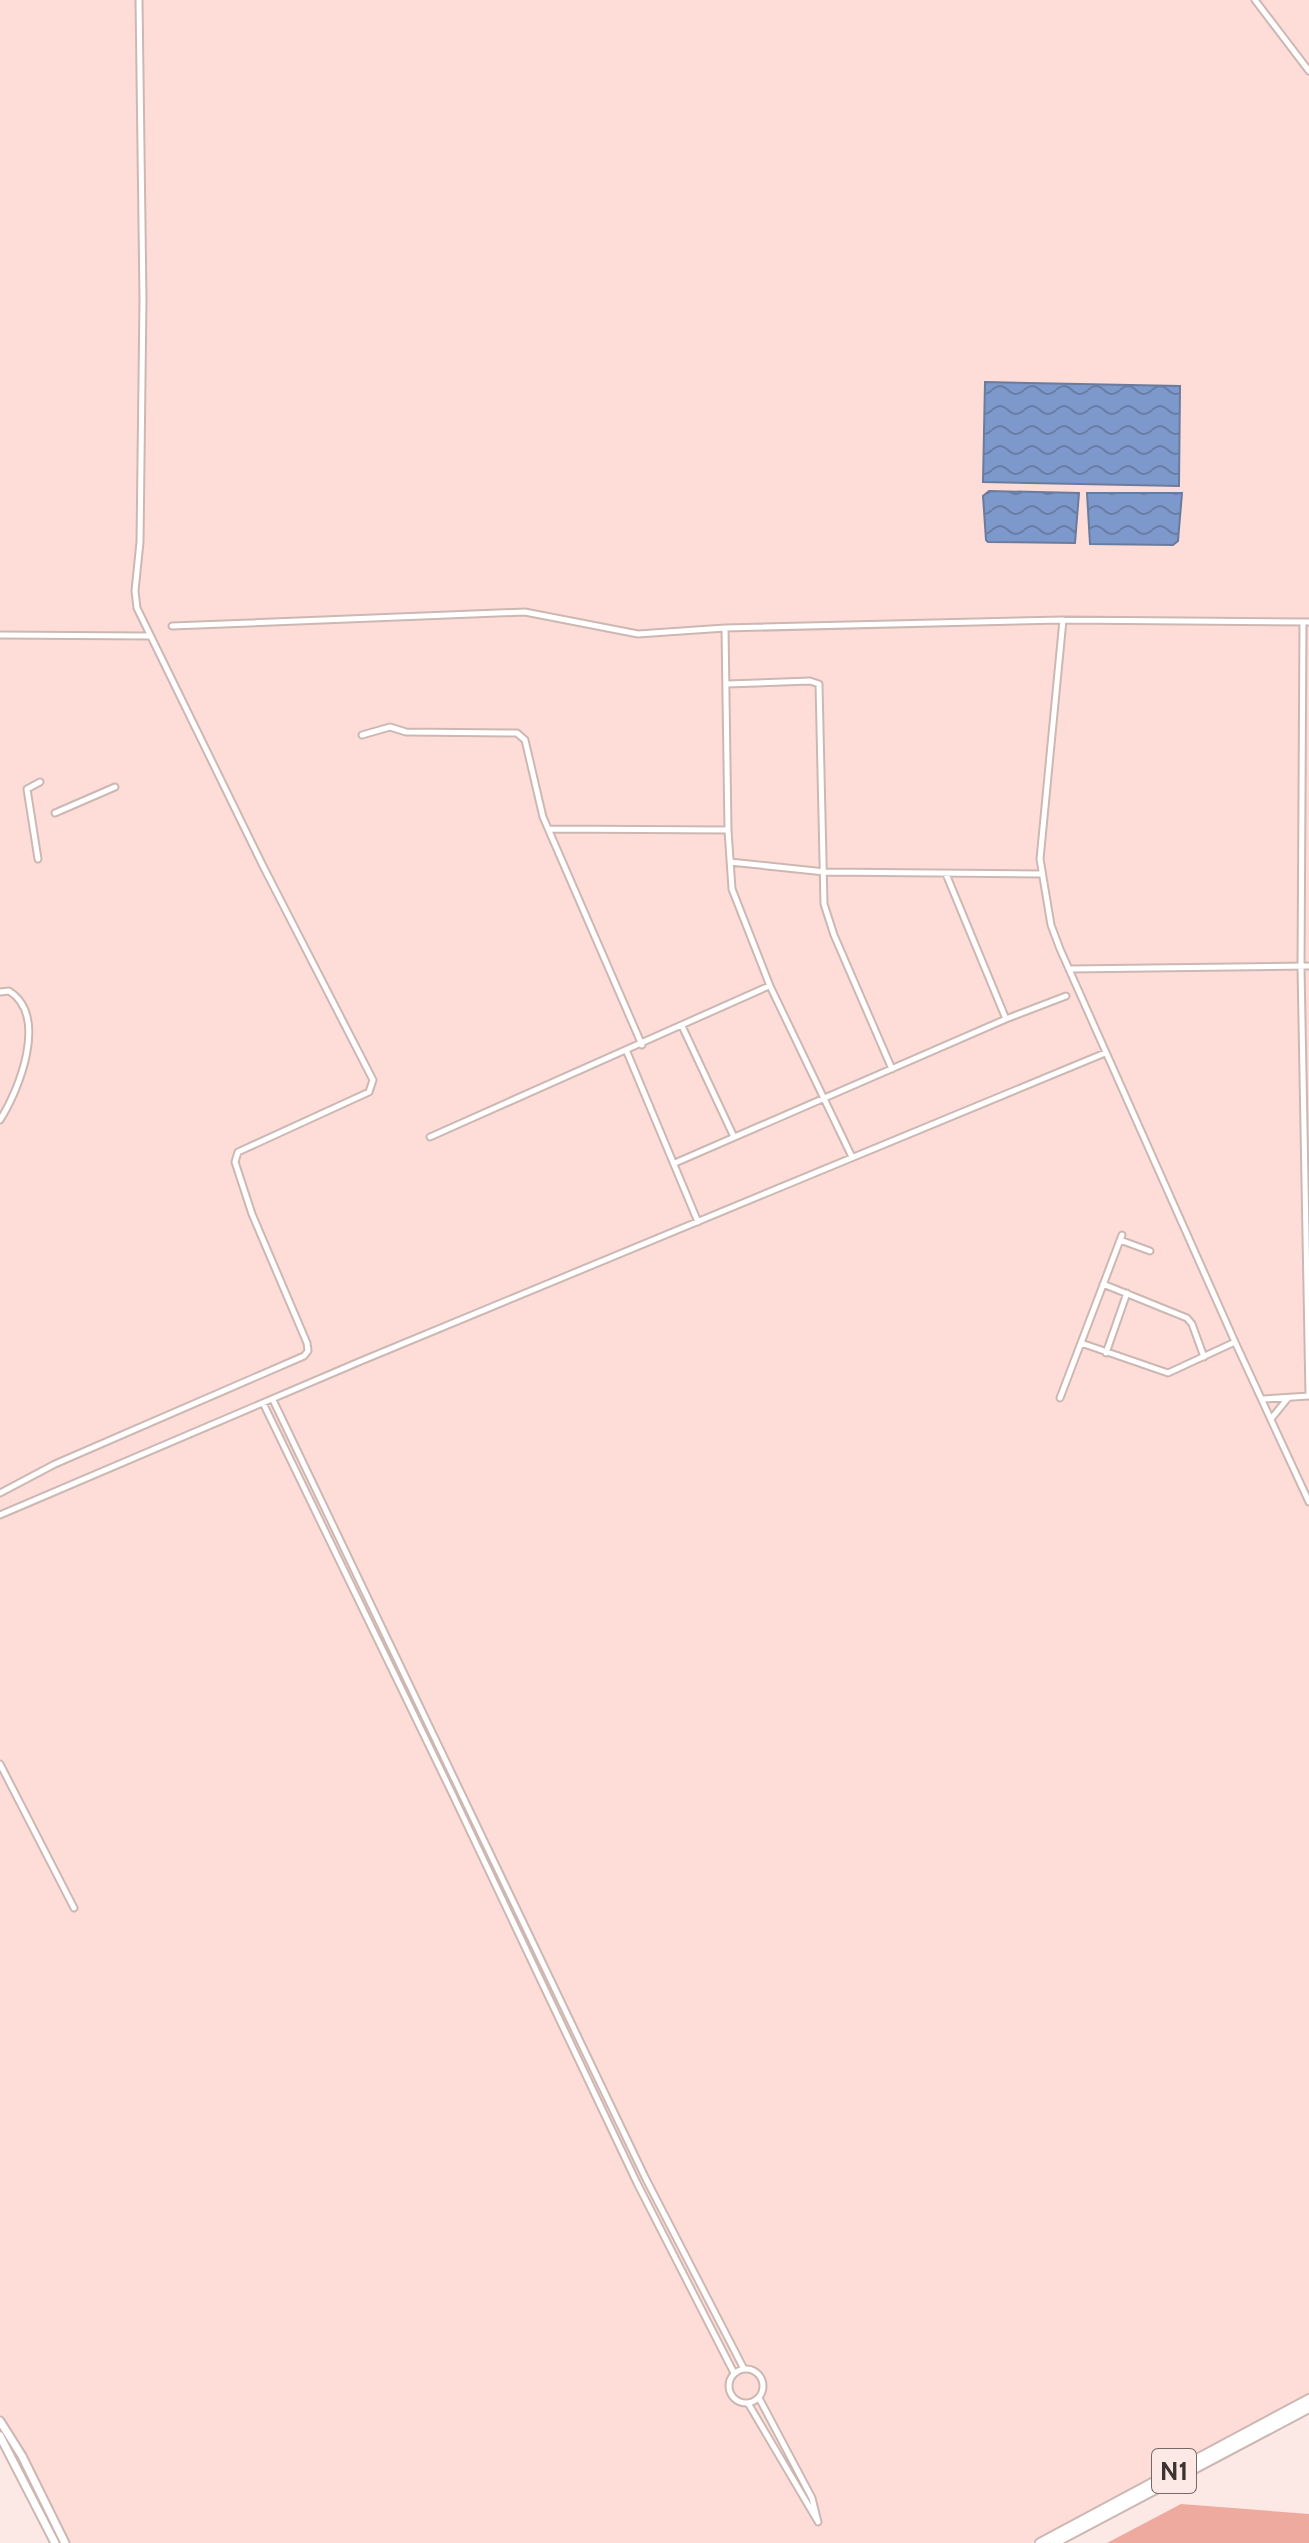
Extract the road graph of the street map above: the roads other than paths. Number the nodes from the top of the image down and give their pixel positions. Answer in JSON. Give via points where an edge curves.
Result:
{"nodes":[{"id":1,"x":139,"y":0,"type":"edge"},
{"id":2,"x":1255,"y":0,"type":"edge"},
{"id":3,"x":1309,"y":71,"type":"edge"},
{"id":4,"x":1063,"y":620,"type":"junction"},
{"id":5,"x":1306,"y":622,"type":"edge"},
{"id":6,"x":172,"y":626,"type":"dead end"},
{"id":7,"x":725,"y":628,"type":"junction"},
{"id":8,"x":0,"y":635,"type":"edge"},
{"id":9,"x":149,"y":636,"type":"junction"},
{"id":10,"x":727,"y":684,"type":"junction"},
{"id":11,"x":362,"y":735,"type":"dead end"},
{"id":12,"x":40,"y":782,"type":"dead end"},
{"id":13,"x":115,"y":787,"type":"dead end"},
{"id":14,"x":55,"y":813,"type":"dead end"},
{"id":15,"x":549,"y":829,"type":"junction"},
{"id":16,"x":728,"y":830,"type":"junction"},
{"id":17,"x":38,"y":859,"type":"dead end"},
{"id":18,"x":730,"y":862,"type":"junction"},
{"id":19,"x":825,"y":872,"type":"junction"},
{"id":20,"x":946,"y":874,"type":"junction"},
{"id":21,"x":1041,"y":874,"type":"junction"},
{"id":22,"x":1309,"y":966,"type":"edge"},
{"id":23,"x":1301,"y":967,"type":"junction"},
{"id":24,"x":1070,"y":969,"type":"junction"},
{"id":25,"x":770,"y":986,"type":"junction"},
{"id":26,"x":0,"y":992,"type":"edge"},
{"id":27,"x":1066,"y":996,"type":"dead end"},
{"id":28,"x":1006,"y":1019,"type":"junction"},
{"id":29,"x":682,"y":1026,"type":"junction"},
{"id":30,"x":642,"y":1045,"type":"junction"},
{"id":31,"x":627,"y":1052,"type":"junction"},
{"id":32,"x":1105,"y":1053,"type":"junction"},
{"id":33,"x":892,"y":1069,"type":"junction"},
{"id":34,"x":823,"y":1100,"type":"junction"},
{"id":35,"x":0,"y":1120,"type":"edge"},
{"id":36,"x":430,"y":1137,"type":"dead end"},
{"id":37,"x":734,"y":1137,"type":"junction"},
{"id":38,"x":852,"y":1157,"type":"junction"},
{"id":39,"x":675,"y":1163,"type":"junction"},
{"id":40,"x":698,"y":1222,"type":"junction"},
{"id":41,"x":1150,"y":1251,"type":"dead end"},
{"id":42,"x":1103,"y":1284,"type":"junction"},
{"id":43,"x":1127,"y":1293,"type":"junction"},
{"id":44,"x":1235,"y":1342,"type":"junction"},
{"id":45,"x":1081,"y":1343,"type":"junction"},
{"id":46,"x":1106,"y":1353,"type":"junction"},
{"id":47,"x":1204,"y":1357,"type":"junction"},
{"id":48,"x":1309,"y":1396,"type":"edge"},
{"id":49,"x":1060,"y":1398,"type":"dead end"},
{"id":50,"x":1288,"y":1398,"type":"junction"},
{"id":51,"x":1263,"y":1399,"type":"junction"},
{"id":52,"x":273,"y":1400,"type":"junction"},
{"id":53,"x":263,"y":1403,"type":"junction"},
{"id":54,"x":1271,"y":1419,"type":"junction"},
{"id":55,"x":0,"y":1493,"type":"edge"},
{"id":56,"x":1309,"y":1502,"type":"edge"},
{"id":57,"x":0,"y":1515,"type":"edge"},
{"id":58,"x":0,"y":1764,"type":"edge"},
{"id":59,"x":74,"y":1908,"type":"dead end"},
{"id":60,"x":744,"y":2369,"type":"junction"},
{"id":61,"x":734,"y":2373,"type":"junction"},
{"id":62,"x":759,"y":2398,"type":"junction"},
{"id":63,"x":1309,"y":2399,"type":"edge"},
{"id":64,"x":748,"y":2403,"type":"junction"},
{"id":65,"x":1309,"y":2408,"type":"edge"},
{"id":66,"x":0,"y":2421,"type":"edge"},
{"id":67,"x":0,"y":2436,"type":"edge"},
{"id":68,"x":55,"y":2543,"type":"edge"},
{"id":69,"x":65,"y":2543,"type":"edge"},
{"id":70,"x":1040,"y":2543,"type":"edge"},
{"id":71,"x":1054,"y":2543,"type":"edge"}],
"edges":[{"from":1,"to":9,"type":"street","via":[[143,299],[135,596]]},
{"from":2,"to":3,"type":"street"},
{"from":4,"to":5,"type":"street"},
{"from":4,"to":7,"type":"street"},
{"from":4,"to":21,"type":"street"},
{"from":5,"to":23,"type":"street"},
{"from":6,"to":7,"type":"street","via":[[525,612],[638,634]]},
{"from":7,"to":10,"type":"street"},
{"from":8,"to":9,"type":"street"},
{"from":9,"to":55,"type":"street","via":[[372,1086],[236,1157],[252,1214],[307,1343],[304,1356]]},
{"from":10,"to":16,"type":"street"},
{"from":10,"to":19,"type":"street","via":[[819,684]]},
{"from":11,"to":15,"type":"street","via":[[390,727],[406,732],[522,735]]},
{"from":12,"to":17,"type":"street","via":[[27,789]]},
{"from":13,"to":14,"type":"street"},
{"from":15,"to":16,"type":"street"},
{"from":15,"to":30,"type":"street"},
{"from":16,"to":18,"type":"street"},
{"from":18,"to":19,"type":"street"},
{"from":18,"to":25,"type":"street","via":[[732,889]]},
{"from":19,"to":20,"type":"street"},
{"from":19,"to":33,"type":"street","via":[[824,904],[834,935]]},
{"from":20,"to":21,"type":"street"},
{"from":20,"to":28,"type":"street"},
{"from":21,"to":24,"type":"street","via":[[1051,925]]},
{"from":22,"to":23,"type":"street"},
{"from":23,"to":24,"type":"street"},
{"from":23,"to":48,"type":"street"},
{"from":24,"to":32,"type":"street"},
{"from":25,"to":29,"type":"street"},
{"from":25,"to":34,"type":"street"},
{"from":26,"to":35,"type":"street","via":[[15,994],[29,1031],[19,1086]]},
{"from":27,"to":28,"type":"street"},
{"from":28,"to":33,"type":"street"},
{"from":29,"to":30,"type":"street"},
{"from":29,"to":37,"type":"street"},
{"from":30,"to":31,"type":"street"},
{"from":31,"to":36,"type":"street"},
{"from":31,"to":39,"type":"street"},
{"from":32,"to":38,"type":"street"},
{"from":32,"to":44,"type":"street"},
{"from":33,"to":34,"type":"street"},
{"from":34,"to":37,"type":"street"},
{"from":34,"to":38,"type":"street"},
{"from":37,"to":39,"type":"street"},
{"from":38,"to":40,"type":"street"},
{"from":39,"to":40,"type":"street"},
{"from":40,"to":52,"type":"street"},
{"from":41,"to":42,"type":"street","via":[[1121,1238]]},
{"from":42,"to":43,"type":"street"},
{"from":42,"to":45,"type":"street"},
{"from":43,"to":46,"type":"street"},
{"from":43,"to":47,"type":"street","via":[[1187,1318]]},
{"from":44,"to":47,"type":"street"},
{"from":44,"to":51,"type":"street"},
{"from":45,"to":46,"type":"street"},
{"from":45,"to":49,"type":"street"},
{"from":46,"to":47,"type":"street","via":[[1168,1373]]},
{"from":48,"to":50,"type":"street"},
{"from":50,"to":51,"type":"street"},
{"from":50,"to":54,"type":"street"},
{"from":51,"to":54,"type":"street"},
{"from":52,"to":53,"type":"street"},
{"from":52,"to":60,"type":"street","via":[[646,2179]]},
{"from":53,"to":57,"type":"street"},
{"from":53,"to":61,"type":"street","via":[[637,2183]]},
{"from":54,"to":56,"type":"street"},
{"from":58,"to":59,"type":"street"},
{"from":60,"to":61,"type":"street"},
{"from":60,"to":62,"type":"street","via":[[760,2376]]},
{"from":61,"to":64,"type":"street","via":[[729,2391],[737,2401]]},
{"from":62,"to":64,"type":"street"},
{"from":62,"to":64,"type":"street","via":[[812,2498],[818,2522]]},
{"from":63,"to":70,"type":"highway","number":"N1"},
{"from":65,"to":71,"type":"highway","number":"N1"},
{"from":66,"to":69,"type":"main road"},
{"from":67,"to":68,"type":"main road"}]}
